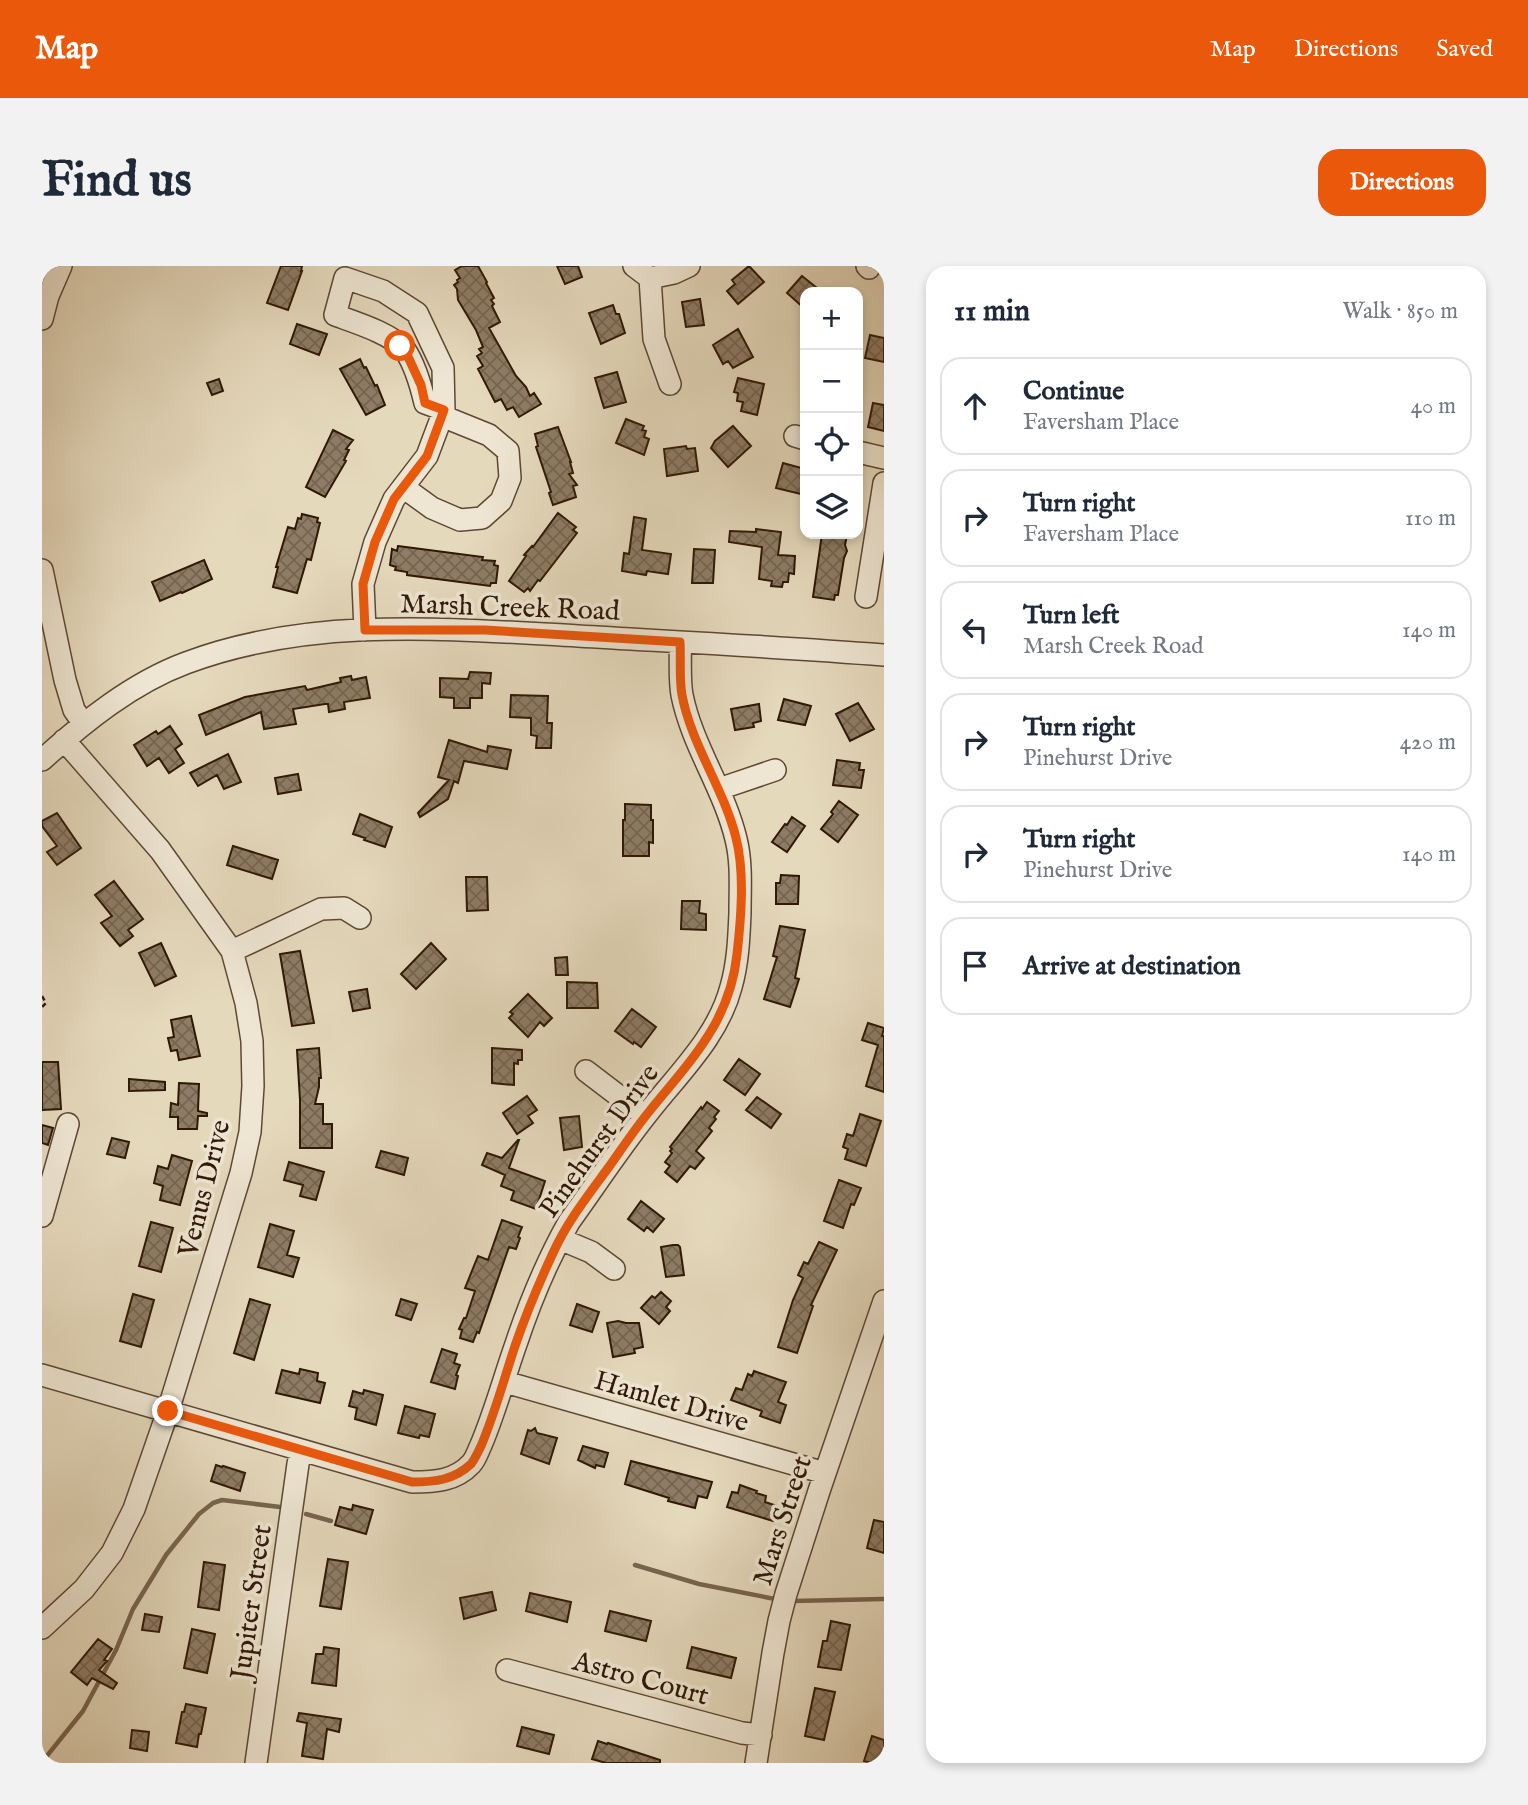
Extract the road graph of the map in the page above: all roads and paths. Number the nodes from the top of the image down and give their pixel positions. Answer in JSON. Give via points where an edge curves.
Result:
{"nodes":[{"id":1,"x":61,"y":266,"type":"edge"},
{"id":2,"x":689,"y":266,"type":"edge"},
{"id":3,"x":642,"y":272,"type":"edge"},
{"id":4,"x":42,"y":319,"type":"edge"},
{"id":5,"x":423,"y":326,"type":"junction"},
{"id":6,"x":400,"y":346,"type":"junction"},
{"id":7,"x":670,"y":384,"type":"dead end"},
{"id":8,"x":443,"y":413,"type":"junction"},
{"id":9,"x":863,"y":453,"type":"edge"},
{"id":10,"x":884,"y":458,"type":"edge"},
{"id":11,"x":884,"y":483,"type":"edge"},
{"id":12,"x":403,"y":487,"type":"junction"},
{"id":13,"x":42,"y":570,"type":"edge"},
{"id":14,"x":866,"y":597,"type":"dead end"},
{"id":15,"x":365,"y":630,"type":"junction"},
{"id":16,"x":680,"y":642,"type":"junction"},
{"id":17,"x":884,"y":654,"type":"edge"},
{"id":18,"x":83,"y":724,"type":"junction"},
{"id":19,"x":64,"y":740,"type":"junction"},
{"id":20,"x":42,"y":760,"type":"edge"},
{"id":21,"x":775,"y":770,"type":"dead end"},
{"id":22,"x":719,"y":789,"type":"junction"},
{"id":23,"x":360,"y":918,"type":"dead end"},
{"id":24,"x":232,"y":951,"type":"junction"},
{"id":25,"x":42,"y":996,"type":"edge"},
{"id":26,"x":42,"y":1007,"type":"edge"},
{"id":27,"x":586,"y":1071,"type":"dead end"},
{"id":28,"x":645,"y":1116,"type":"junction"},
{"id":29,"x":68,"y":1124,"type":"dead end"},
{"id":30,"x":42,"y":1216,"type":"edge"},
{"id":31,"x":560,"y":1239,"type":"junction"},
{"id":32,"x":614,"y":1269,"type":"dead end"},
{"id":33,"x":884,"y":1301,"type":"edge"},
{"id":34,"x":42,"y":1375,"type":"edge"},
{"id":35,"x":505,"y":1382,"type":"junction"},
{"id":36,"x":168,"y":1411,"type":"junction"},
{"id":37,"x":301,"y":1450,"type":"junction"},
{"id":38,"x":825,"y":1473,"type":"junction"},
{"id":39,"x":42,"y":1628,"type":"edge"},
{"id":40,"x":507,"y":1670,"type":"dead end"},
{"id":41,"x":761,"y":1735,"type":"junction"},
{"id":42,"x":256,"y":1763,"type":"edge"},
{"id":43,"x":756,"y":1763,"type":"edge"}],
"edges":[{"from":1,"to":4,"type":"street"},
{"from":2,"to":3,"type":"street","via":[[674,273]]},
{"from":3,"to":7,"type":"street","via":[[654,339]]},
{"from":5,"to":6,"type":"street"},
{"from":5,"to":6,"type":"street","via":[[417,313],[383,290],[345,278],[335,314],[376,330]]},
{"from":5,"to":8,"type":"street","via":[[443,368]]},
{"from":6,"to":8,"type":"street","via":[[421,385],[425,403]]},
{"from":8,"to":12,"type":"street","via":[[427,456]]},
{"from":8,"to":12,"type":"street","via":[[489,435],[508,451],[510,478],[501,501],[482,518],[460,520],[432,508]]},
{"from":9,"to":10,"type":"street"},
{"from":11,"to":14,"type":"street"},
{"from":12,"to":15,"type":"street","via":[[375,542],[363,584]]},
{"from":13,"to":18,"type":"street","via":[[65,680]]},
{"from":15,"to":16,"type":"street","name":"Marsh Creek Road","via":[[485,630]]},
{"from":15,"to":18,"type":"street","name":"Marsh Creek Road","via":[[268,640],[183,664],[141,684]]},
{"from":16,"to":17,"type":"street","name":"Marsh Creek Road"},
{"from":16,"to":22,"type":"street","name":"Pinehurst Drive","via":[[682,694]]},
{"from":18,"to":19,"type":"street","name":"Marsh Creek Road"},
{"from":19,"to":20,"type":"street","name":"Marsh Creek Road"},
{"from":19,"to":24,"type":"street","name":"Venus Drive","via":[[160,850]]},
{"from":21,"to":22,"type":"street"},
{"from":22,"to":28,"type":"street","name":"Pinehurst Drive","via":[[737,840],[740,864],[732,986],[710,1034]]},
{"from":23,"to":24,"type":"street","via":[[344,908],[321,908]]},
{"from":24,"to":36,"type":"street","name":"Venus Drive","via":[[252,1041],[250,1132]]},
{"from":25,"to":26,"type":"path","via":[[46,1003]]},
{"from":27,"to":28,"type":"street"},
{"from":28,"to":31,"type":"street","name":"Pinehurst Drive"},
{"from":29,"to":30,"type":"street"},
{"from":31,"to":32,"type":"street","via":[[591,1252]]},
{"from":31,"to":35,"type":"street","name":"Pinehurst Drive","via":[[538,1284]]},
{"from":33,"to":38,"type":"street","name":"Mars Street"},
{"from":34,"to":36,"type":"street","name":"Pinehurst Drive"},
{"from":35,"to":37,"type":"street","name":"Pinehurst Drive","via":[[473,1462],[457,1476],[412,1482]]},
{"from":35,"to":38,"type":"street","name":"Hamlet Drive"},
{"from":36,"to":37,"type":"street","name":"Pinehurst Drive"},
{"from":36,"to":39,"type":"street","name":"Venus Drive","via":[[134,1509],[112,1553],[84,1589]]},
{"from":37,"to":42,"type":"street","name":"Jupiter Street"},
{"from":38,"to":41,"type":"street","name":"Mars Street","via":[[779,1621]]},
{"from":40,"to":41,"type":"street","name":"Astro Court"},
{"from":41,"to":43,"type":"street","name":"Mars Street"}]}
